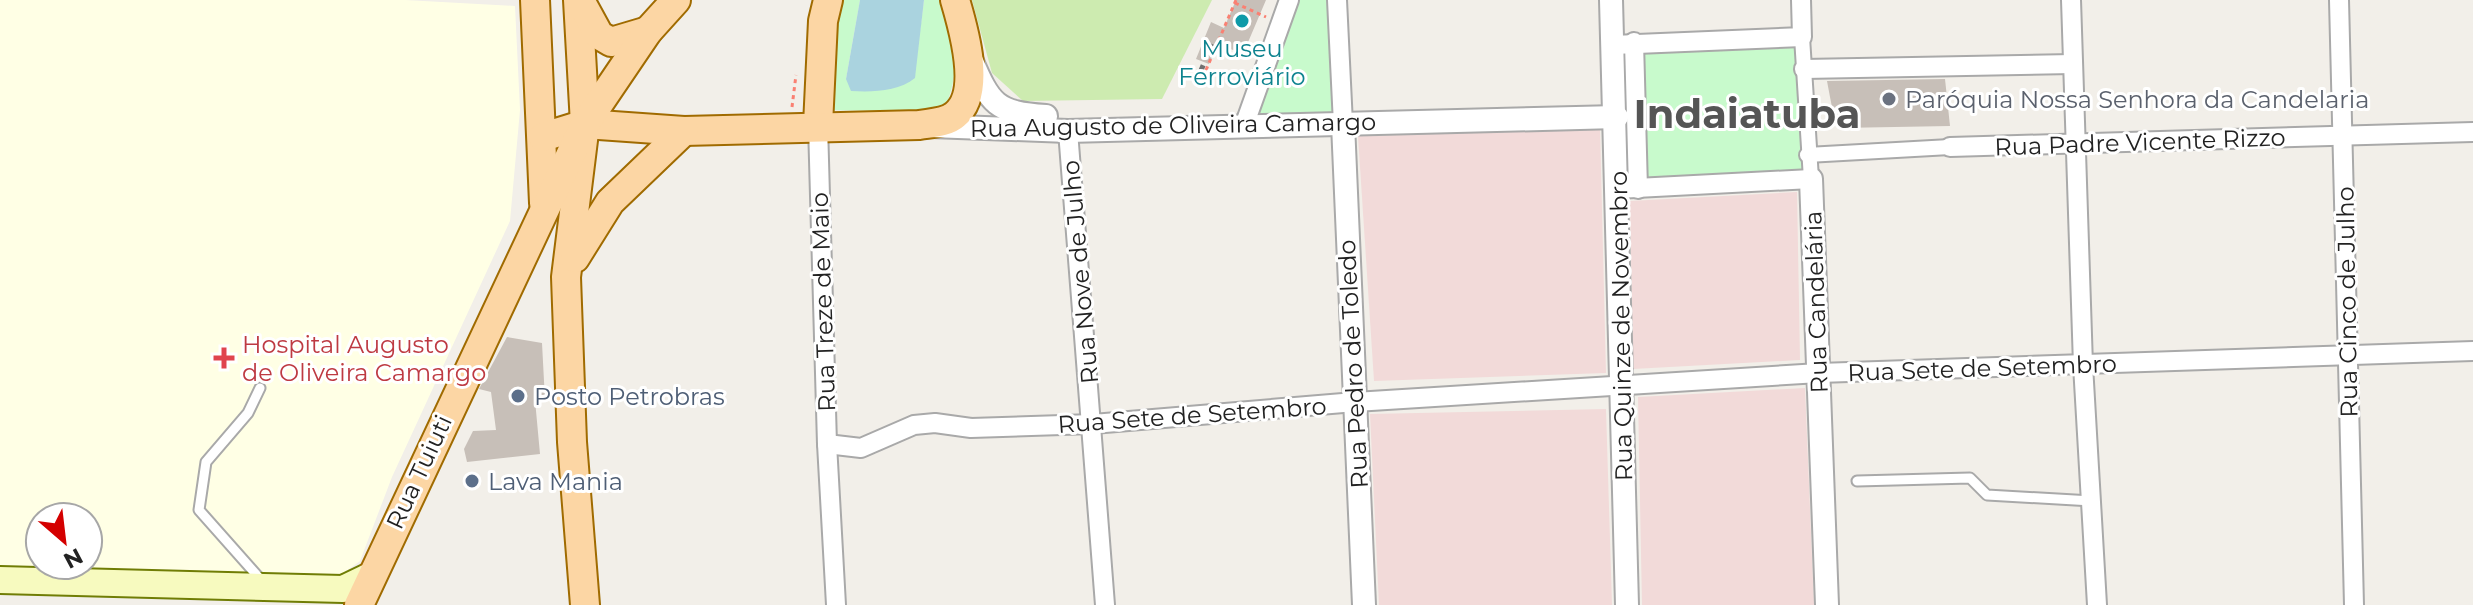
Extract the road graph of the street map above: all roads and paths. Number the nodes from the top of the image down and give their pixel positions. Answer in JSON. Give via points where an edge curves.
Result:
{"nodes":[{"id":1,"x":535,"y":0,"type":"edge"},
{"id":2,"x":579,"y":0,"type":"edge"},
{"id":3,"x":676,"y":0,"type":"edge"},
{"id":4,"x":828,"y":0,"type":"edge"},
{"id":5,"x":955,"y":0,"type":"edge"},
{"id":6,"x":1289,"y":0,"type":"edge"},
{"id":7,"x":1337,"y":0,"type":"edge"},
{"id":8,"x":1611,"y":0,"type":"edge"},
{"id":9,"x":1801,"y":0,"type":"edge"},
{"id":10,"x":2071,"y":0,"type":"edge"},
{"id":11,"x":2339,"y":0,"type":"edge"},
{"id":12,"x":1235,"y":1,"type":"edge"},
{"id":13,"x":1280,"y":23,"type":"junction"},
{"id":14,"x":648,"y":31,"type":"junction"},
{"id":15,"x":1802,"y":37,"type":"junction"},
{"id":16,"x":1623,"y":44,"type":"junction"},
{"id":17,"x":970,"y":58,"type":"junction"},
{"id":18,"x":2073,"y":64,"type":"junction"},
{"id":19,"x":1804,"y":69,"type":"junction"},
{"id":20,"x":1206,"y":70,"type":"dead end"},
{"id":21,"x":1617,"y":117,"type":"junction"},
{"id":22,"x":585,"y":124,"type":"junction"},
{"id":23,"x":1343,"y":124,"type":"junction"},
{"id":24,"x":818,"y":125,"type":"junction"},
{"id":25,"x":919,"y":125,"type":"junction"},
{"id":26,"x":1244,"y":126,"type":"junction"},
{"id":27,"x":684,"y":131,"type":"junction"},
{"id":28,"x":1068,"y":131,"type":"junction"},
{"id":29,"x":2473,"y":132,"type":"edge"},
{"id":30,"x":2343,"y":136,"type":"junction"},
{"id":31,"x":543,"y":137,"type":"junction"},
{"id":32,"x":2076,"y":144,"type":"junction"},
{"id":33,"x":1950,"y":147,"type":"joint"},
{"id":34,"x":1807,"y":155,"type":"junction"},
{"id":35,"x":1811,"y":179,"type":"junction"},
{"id":36,"x":1628,"y":189,"type":"junction"},
{"id":37,"x":544,"y":211,"type":"junction"},
{"id":38,"x":566,"y":277,"type":"junction"},
{"id":39,"x":2473,"y":351,"type":"edge"},
{"id":40,"x":2348,"y":356,"type":"junction"},
{"id":41,"x":2083,"y":365,"type":"junction"},
{"id":42,"x":1819,"y":373,"type":"junction"},
{"id":43,"x":1622,"y":384,"type":"junction"},
{"id":44,"x":260,"y":388,"type":"dead end"},
{"id":45,"x":1355,"y":402,"type":"junction"},
{"id":46,"x":1093,"y":424,"type":"junction"},
{"id":47,"x":827,"y":444,"type":"junction"},
{"id":48,"x":1857,"y":481,"type":"dead end"},
{"id":49,"x":2092,"y":501,"type":"junction"},
{"id":50,"x":370,"y":576,"type":"junction"},
{"id":51,"x":0,"y":580,"type":"edge"},
{"id":52,"x":56,"y":592,"type":"edge"},
{"id":53,"x":266,"y":596,"type":"edge"},
{"id":54,"x":359,"y":605,"type":"edge"},
{"id":55,"x":585,"y":605,"type":"edge"},
{"id":56,"x":836,"y":605,"type":"edge"},
{"id":57,"x":1105,"y":605,"type":"edge"},
{"id":58,"x":1364,"y":605,"type":"edge"},
{"id":59,"x":1627,"y":605,"type":"edge"},
{"id":60,"x":1827,"y":605,"type":"edge"},
{"id":61,"x":2097,"y":605,"type":"edge"},
{"id":62,"x":2354,"y":605,"type":"edge"}],
"edges":[{"from":1,"to":31,"type":"main road"},
{"from":2,"to":14,"type":"main road","via":[[599,35],[611,42]]},
{"from":2,"to":22,"type":"main road"},
{"from":3,"to":14,"type":"main road","name":"Rua Tuiuti"},
{"from":4,"to":24,"type":"main road","name":"Rua Treze de Maio"},
{"from":5,"to":17,"type":"main road"},
{"from":6,"to":13,"type":"street"},
{"from":7,"to":23,"type":"street"},
{"from":8,"to":16,"type":"street","name":"Rua Quinze de Novembro"},
{"from":9,"to":15,"type":"street","name":"Rua Candelária"},
{"from":10,"to":18,"type":"street"},
{"from":11,"to":30,"type":"street","name":"Rua Cinco de Julho"},
{"from":12,"to":13,"type":"path"},
{"from":12,"to":20,"type":"path"},
{"from":13,"to":26,"type":"street"},
{"from":14,"to":22,"type":"main road","name":"Rua Tuiuti"},
{"from":15,"to":16,"type":"street"},
{"from":15,"to":19,"type":"street","name":"Rua Candelária"},
{"from":16,"to":21,"type":"street","name":"Rua Quinze de Novembro"},
{"from":16,"to":36,"type":"street"},
{"from":17,"to":25,"type":"main road","via":[[966,97],[957,114]]},
{"from":17,"to":28,"type":"street","via":[[985,94],[996,105],[1011,114],[1055,117]]},
{"from":18,"to":19,"type":"street"},
{"from":18,"to":32,"type":"street"},
{"from":19,"to":34,"type":"street","name":"Rua Candelária"},
{"from":21,"to":23,"type":"street","name":"Rua Augusto de Oliveira Camargo"},
{"from":21,"to":36,"type":"street","name":"Rua Quinze de Novembro"},
{"from":22,"to":27,"type":"main road","name":"Rua Augusto de Oliveira Camargo"},
{"from":22,"to":31,"type":"main road"},
{"from":22,"to":37,"type":"main road","name":"Rua Tuiuti"},
{"from":22,"to":38,"type":"main road"},
{"from":23,"to":26,"type":"street","name":"Rua Augusto de Oliveira Camargo"},
{"from":23,"to":45,"type":"street","name":"Rua Pedro de Toledo"},
{"from":24,"to":25,"type":"main road","name":"Rua Augusto de Oliveira Camargo"},
{"from":24,"to":27,"type":"main road","name":"Rua Augusto de Oliveira Camargo"},
{"from":24,"to":47,"type":"street","name":"Rua Treze de Maio"},
{"from":25,"to":28,"type":"street","name":"Rua Augusto de Oliveira Camargo"},
{"from":26,"to":28,"type":"street","name":"Rua Augusto de Oliveira Camargo"},
{"from":27,"to":38,"type":"main road","via":[[610,202]]},
{"from":28,"to":46,"type":"street","name":"Rua Nove de Julho"},
{"from":29,"to":30,"type":"street","name":"Rua Padre Vicente Rizzo"},
{"from":30,"to":32,"type":"street","name":"Rua Padre Vicente Rizzo"},
{"from":30,"to":40,"type":"street","name":"Rua Cinco de Julho"},
{"from":31,"to":37,"type":"main road"},
{"from":32,"to":33,"type":"street","name":"Rua Padre Vicente Rizzo"},
{"from":32,"to":41,"type":"street"},
{"from":33,"to":34,"type":"street","name":"Rua Padre Vicente Rizzo"},
{"from":34,"to":35,"type":"street","name":"Rua Candelária"},
{"from":35,"to":36,"type":"street"},
{"from":35,"to":42,"type":"street","name":"Rua Candelária"},
{"from":36,"to":43,"type":"street","name":"Rua Quinze de Novembro"},
{"from":37,"to":50,"type":"main road","name":"Rua Tuiuti"},
{"from":38,"to":55,"type":"main road"},
{"from":39,"to":40,"type":"street","name":"Rua Sete de Setembro"},
{"from":40,"to":41,"type":"street","name":"Rua Sete de Setembro"},
{"from":40,"to":62,"type":"street","name":"Rua Cinco de Julho"},
{"from":41,"to":42,"type":"street","name":"Rua Sete de Setembro"},
{"from":41,"to":49,"type":"street"},
{"from":42,"to":43,"type":"street","name":"Rua Sete de Setembro"},
{"from":42,"to":60,"type":"street","name":"Rua Candelária"},
{"from":43,"to":45,"type":"street","name":"Rua Sete de Setembro"},
{"from":43,"to":59,"type":"street","name":"Rua Quinze de Novembro"},
{"from":44,"to":53,"type":"lane","via":[[248,413],[206,462],[199,510]]},
{"from":45,"to":46,"type":"street","name":"Rua Sete de Setembro"},
{"from":45,"to":58,"type":"street","name":"Rua Pedro de Toledo"},
{"from":46,"to":47,"type":"street","name":"Rua Sete de Setembro","via":[[971,428],[935,423],[914,425],[861,448]]},
{"from":46,"to":57,"type":"street","name":"Rua Nove de Julho"},
{"from":47,"to":56,"type":"street","name":"Rua Treze de Maio"},
{"from":48,"to":49,"type":"lane","via":[[1970,478],[1987,495]]},
{"from":49,"to":61,"type":"street"},
{"from":50,"to":53,"type":"main road","via":[[343,589]]},
{"from":50,"to":54,"type":"main road","name":"Rua Tuiuti"},
{"from":51,"to":52,"type":"main road"},
{"from":52,"to":53,"type":"main road"}]}
